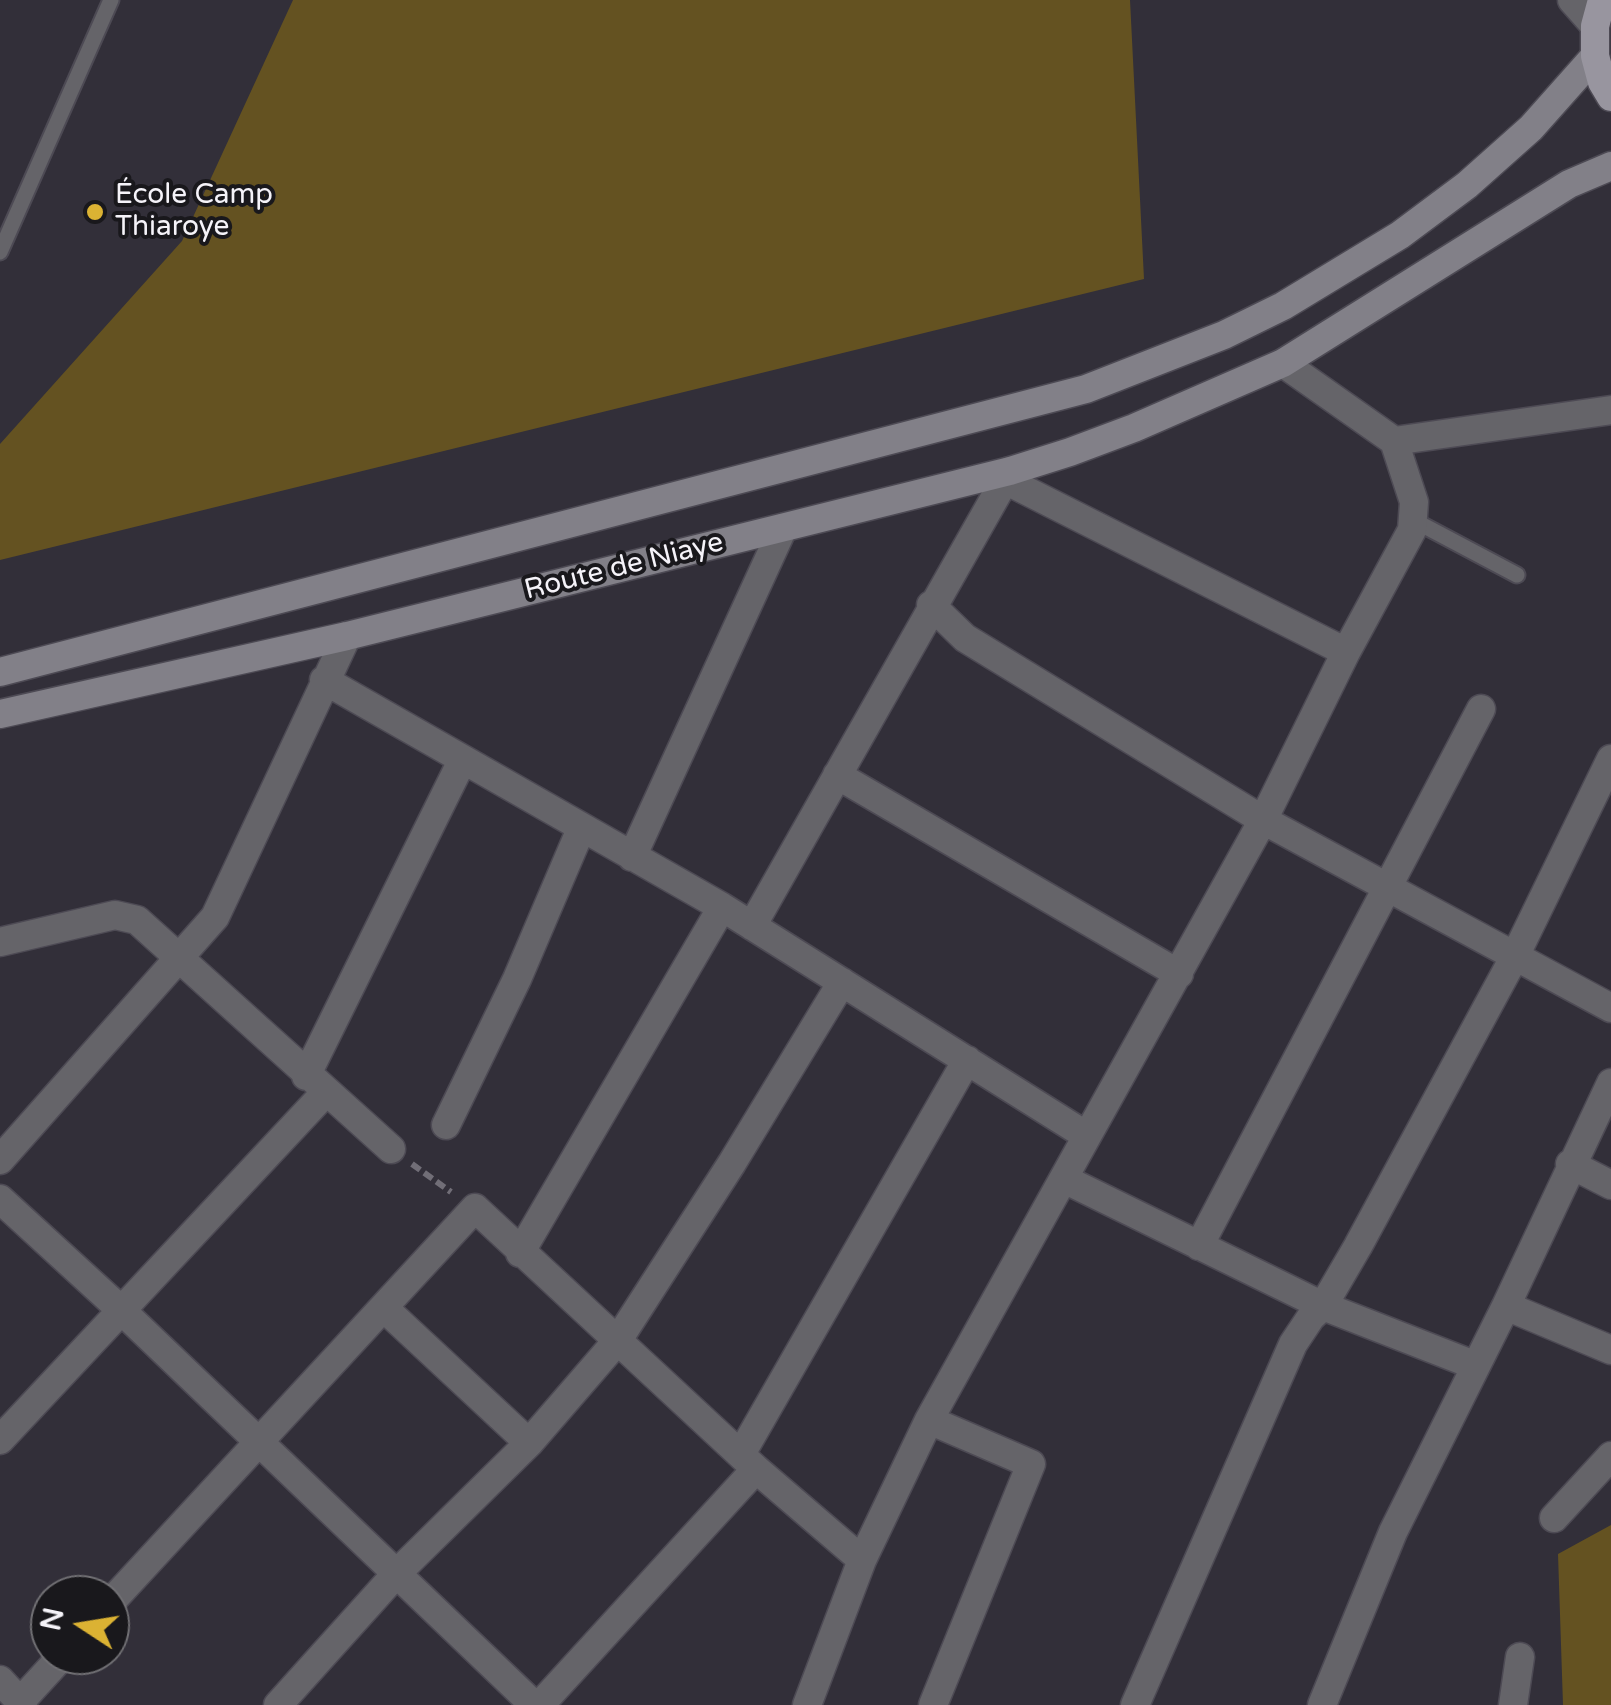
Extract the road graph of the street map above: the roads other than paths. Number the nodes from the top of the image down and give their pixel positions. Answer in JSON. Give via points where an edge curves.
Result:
{"nodes":[{"id":1,"x":111,"y":0,"type":"edge"},
{"id":2,"x":1572,"y":0,"type":"edge"},
{"id":3,"x":1598,"y":13,"type":"edge"},
{"id":4,"x":1594,"y":56,"type":"junction"},
{"id":5,"x":1611,"y":97,"type":"edge"},
{"id":6,"x":1611,"y":166,"type":"edge"},
{"id":7,"x":0,"y":252,"type":"edge"},
{"id":8,"x":1283,"y":363,"type":"junction"},
{"id":9,"x":1611,"y":410,"type":"edge"},
{"id":10,"x":1394,"y":441,"type":"junction"},
{"id":11,"x":1008,"y":476,"type":"junction"},
{"id":12,"x":1415,"y":521,"type":"junction"},
{"id":13,"x":783,"y":528,"type":"junction"},
{"id":14,"x":1517,"y":575,"type":"dead end"},
{"id":15,"x":931,"y":606,"type":"junction"},
{"id":16,"x":347,"y":636,"type":"junction"},
{"id":17,"x":1346,"y":652,"type":"junction"},
{"id":18,"x":0,"y":672,"type":"edge"},
{"id":19,"x":324,"y":680,"type":"junction"},
{"id":20,"x":1480,"y":709,"type":"dead end"},
{"id":21,"x":0,"y":714,"type":"edge"},
{"id":22,"x":1611,"y":759,"type":"edge"},
{"id":23,"x":462,"y":761,"type":"junction"},
{"id":24,"x":836,"y":775,"type":"junction"},
{"id":25,"x":1264,"y":820,"type":"junction"},
{"id":26,"x":581,"y":829,"type":"junction"},
{"id":27,"x":632,"y":856,"type":"junction"},
{"id":28,"x":1388,"y":887,"type":"junction"},
{"id":29,"x":722,"y":907,"type":"junction"},
{"id":30,"x":752,"y":926,"type":"junction"},
{"id":31,"x":0,"y":942,"type":"edge"},
{"id":32,"x":1516,"y":954,"type":"junction"},
{"id":33,"x":182,"y":958,"type":"junction"},
{"id":34,"x":1179,"y":974,"type":"junction"},
{"id":35,"x":842,"y":982,"type":"junction"},
{"id":36,"x":1611,"y":1008,"type":"edge"},
{"id":37,"x":967,"y":1060,"type":"junction"},
{"id":38,"x":1611,"y":1083,"type":"edge"},
{"id":39,"x":315,"y":1084,"type":"junction"},
{"id":40,"x":446,"y":1125,"type":"dead end"},
{"id":41,"x":1087,"y":1136,"type":"junction"},
{"id":42,"x":390,"y":1150,"type":"road end"},
{"id":43,"x":0,"y":1160,"type":"edge"},
{"id":44,"x":1570,"y":1164,"type":"junction"},
{"id":45,"x":1064,"y":1179,"type":"junction"},
{"id":46,"x":1611,"y":1185,"type":"edge"},
{"id":47,"x":0,"y":1199,"type":"edge"},
{"id":48,"x":1199,"y":1246,"type":"junction"},
{"id":49,"x":520,"y":1252,"type":"junction"},
{"id":50,"x":1323,"y":1306,"type":"junction"},
{"id":51,"x":1506,"y":1306,"type":"junction"},
{"id":52,"x":384,"y":1308,"type":"junction"},
{"id":53,"x":120,"y":1309,"type":"junction"},
{"id":54,"x":618,"y":1340,"type":"junction"},
{"id":55,"x":1611,"y":1350,"type":"edge"},
{"id":56,"x":1474,"y":1365,"type":"junction"},
{"id":57,"x":928,"y":1420,"type":"junction"},
{"id":58,"x":0,"y":1440,"type":"edge"},
{"id":59,"x":258,"y":1440,"type":"junction"},
{"id":60,"x":529,"y":1443,"type":"junction"},
{"id":61,"x":1611,"y":1456,"type":"edge"},
{"id":62,"x":748,"y":1461,"type":"junction"},
{"id":63,"x":1554,"y":1518,"type":"dead end"},
{"id":64,"x":862,"y":1560,"type":"junction"},
{"id":65,"x":396,"y":1574,"type":"junction"},
{"id":66,"x":130,"y":1581,"type":"edge"},
{"id":67,"x":1520,"y":1657,"type":"dead end"},
{"id":68,"x":46,"y":1675,"type":"edge"},
{"id":69,"x":0,"y":1680,"type":"edge"},
{"id":70,"x":21,"y":1704,"type":"edge"},
{"id":71,"x":278,"y":1705,"type":"edge"},
{"id":72,"x":537,"y":1705,"type":"edge"},
{"id":73,"x":807,"y":1705,"type":"edge"},
{"id":74,"x":933,"y":1705,"type":"edge"},
{"id":75,"x":1135,"y":1705,"type":"edge"},
{"id":76,"x":1322,"y":1705,"type":"edge"},
{"id":77,"x":1513,"y":1705,"type":"edge"}],
"edges":[{"from":1,"to":7,"type":"lane"},
{"from":2,"to":3,"type":"street"},
{"from":3,"to":4,"type":"main road"},
{"from":4,"to":5,"type":"main road"},
{"from":4,"to":18,"type":"main road","name":"Route de Niaye","via":[[1531,128],[1440,205],[1337,275],[1224,335],[1043,402]]},
{"from":6,"to":8,"type":"main road","name":"Route de Niaye","via":[[1569,184]]},
{"from":8,"to":10,"type":"street"},
{"from":8,"to":11,"type":"main road","name":"Route de Niaye"},
{"from":9,"to":10,"type":"street"},
{"from":10,"to":12,"type":"street"},
{"from":11,"to":13,"type":"main road","name":"Route de Niaye"},
{"from":11,"to":15,"type":"street"},
{"from":11,"to":17,"type":"street"},
{"from":12,"to":14,"type":"lane"},
{"from":12,"to":17,"type":"street"},
{"from":13,"to":16,"type":"main road","name":"Route de Niaye"},
{"from":13,"to":27,"type":"street"},
{"from":15,"to":24,"type":"street"},
{"from":15,"to":25,"type":"street","via":[[966,638]]},
{"from":16,"to":19,"type":"street"},
{"from":16,"to":21,"type":"main road","name":"Route de Niaye"},
{"from":17,"to":25,"type":"street"},
{"from":19,"to":23,"type":"street"},
{"from":19,"to":33,"type":"street","via":[[224,899]]},
{"from":20,"to":28,"type":"street"},
{"from":22,"to":32,"type":"street"},
{"from":23,"to":26,"type":"street"},
{"from":23,"to":39,"type":"street"},
{"from":24,"to":30,"type":"street"},
{"from":24,"to":34,"type":"street"},
{"from":25,"to":28,"type":"street"},
{"from":25,"to":34,"type":"street"},
{"from":26,"to":27,"type":"street"},
{"from":26,"to":40,"type":"street"},
{"from":27,"to":29,"type":"street"},
{"from":28,"to":32,"type":"street"},
{"from":28,"to":48,"type":"street"},
{"from":29,"to":30,"type":"street"},
{"from":29,"to":49,"type":"street"},
{"from":30,"to":35,"type":"street"},
{"from":31,"to":33,"type":"street","via":[[123,915]]},
{"from":32,"to":36,"type":"street"},
{"from":32,"to":50,"type":"street"},
{"from":33,"to":39,"type":"street"},
{"from":33,"to":43,"type":"street"},
{"from":34,"to":41,"type":"street"},
{"from":35,"to":37,"type":"street"},
{"from":35,"to":54,"type":"street"},
{"from":37,"to":41,"type":"street"},
{"from":37,"to":62,"type":"street"},
{"from":38,"to":44,"type":"street"},
{"from":39,"to":42,"type":"street"},
{"from":39,"to":53,"type":"street"},
{"from":41,"to":45,"type":"street"},
{"from":44,"to":46,"type":"street"},
{"from":44,"to":51,"type":"street"},
{"from":45,"to":48,"type":"street"},
{"from":45,"to":57,"type":"street"},
{"from":47,"to":53,"type":"street"},
{"from":48,"to":50,"type":"street"},
{"from":49,"to":52,"type":"street","via":[[475,1208]]},
{"from":49,"to":54,"type":"street"},
{"from":50,"to":56,"type":"street"},
{"from":50,"to":75,"type":"street","via":[[1293,1344]]},
{"from":51,"to":55,"type":"street"},
{"from":51,"to":56,"type":"street"},
{"from":52,"to":59,"type":"street"},
{"from":52,"to":60,"type":"street"},
{"from":53,"to":58,"type":"street"},
{"from":53,"to":59,"type":"street"},
{"from":54,"to":60,"type":"street"},
{"from":54,"to":62,"type":"street"},
{"from":56,"to":76,"type":"street","via":[[1393,1532]]},
{"from":57,"to":64,"type":"street"},
{"from":57,"to":74,"type":"street","via":[[1031,1464]]},
{"from":59,"to":65,"type":"street"},
{"from":59,"to":66,"type":"street"},
{"from":60,"to":65,"type":"street"},
{"from":61,"to":63,"type":"street"},
{"from":62,"to":64,"type":"street"},
{"from":62,"to":72,"type":"street"},
{"from":64,"to":73,"type":"street"},
{"from":65,"to":71,"type":"street"},
{"from":65,"to":72,"type":"street"},
{"from":67,"to":77,"type":"street"},
{"from":68,"to":70,"type":"street"},
{"from":69,"to":70,"type":"street"}]}
